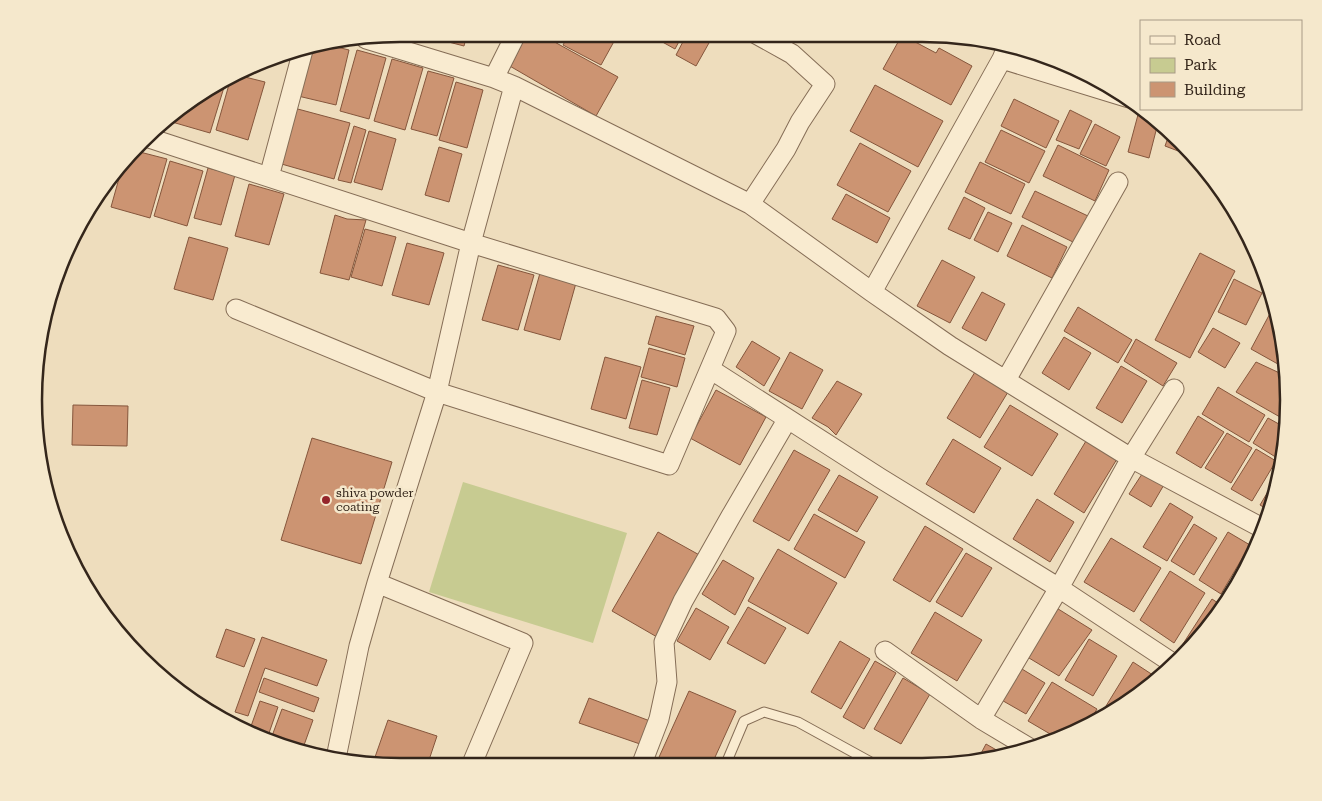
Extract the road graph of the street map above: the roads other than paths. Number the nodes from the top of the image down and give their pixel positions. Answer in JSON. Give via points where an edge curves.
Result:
{"nodes":[{"id":1,"x":512,"y":42,"type":"edge"},
{"id":2,"x":770,"y":42,"type":"edge"},
{"id":3,"x":376,"y":43,"type":"edge"},
{"id":4,"x":1004,"y":53,"type":"edge"},
{"id":5,"x":301,"y":57,"type":"edge"},
{"id":6,"x":494,"y":78,"type":"junction"},
{"id":7,"x":1087,"y":83,"type":"edge"},
{"id":8,"x":514,"y":86,"type":"junction"},
{"id":9,"x":155,"y":140,"type":"edge"},
{"id":10,"x":269,"y":177,"type":"junction"},
{"id":11,"x":1118,"y":182,"type":"dead end"},
{"id":12,"x":750,"y":204,"type":"junction"},
{"id":13,"x":470,"y":243,"type":"junction"},
{"id":14,"x":872,"y":292,"type":"junction"},
{"id":15,"x":236,"y":309,"type":"dead end"},
{"id":16,"x":710,"y":369,"type":"junction"},
{"id":17,"x":1006,"y":380,"type":"junction"},
{"id":18,"x":1174,"y":389,"type":"dead end"},
{"id":19,"x":437,"y":392,"type":"junction"},
{"id":20,"x":787,"y":420,"type":"junction"},
{"id":21,"x":1131,"y":458,"type":"junction"},
{"id":22,"x":1257,"y":525,"type":"edge"},
{"id":23,"x":378,"y":583,"type":"junction"},
{"id":24,"x":1060,"y":588,"type":"junction"},
{"id":25,"x":885,"y":651,"type":"dead end"},
{"id":26,"x":1168,"y":660,"type":"edge"},
{"id":27,"x":981,"y":719,"type":"junction"},
{"id":28,"x":1022,"y":744,"type":"edge"},
{"id":29,"x":337,"y":753,"type":"edge"},
{"id":30,"x":475,"y":758,"type":"edge"},
{"id":31,"x":644,"y":758,"type":"edge"},
{"id":32,"x":728,"y":758,"type":"edge"},
{"id":33,"x":863,"y":758,"type":"edge"}],
"edges":[{"from":1,"to":6,"type":"street"},
{"from":2,"to":12,"type":"street","via":[[792,54],[825,84]]},
{"from":3,"to":6,"type":"street"},
{"from":4,"to":7,"type":"street"},
{"from":4,"to":14,"type":"street"},
{"from":5,"to":10,"type":"street"},
{"from":6,"to":8,"type":"street"},
{"from":8,"to":12,"type":"street"},
{"from":8,"to":13,"type":"street"},
{"from":9,"to":10,"type":"street"},
{"from":10,"to":13,"type":"street"},
{"from":11,"to":17,"type":"street"},
{"from":12,"to":14,"type":"street"},
{"from":13,"to":16,"type":"street","via":[[716,318],[726,331]]},
{"from":13,"to":19,"type":"street"},
{"from":14,"to":17,"type":"street"},
{"from":15,"to":19,"type":"street"},
{"from":16,"to":19,"type":"street","via":[[669,465]]},
{"from":16,"to":20,"type":"street"},
{"from":17,"to":21,"type":"street"},
{"from":18,"to":21,"type":"street"},
{"from":19,"to":23,"type":"street"},
{"from":20,"to":24,"type":"street"},
{"from":20,"to":31,"type":"street","via":[[664,642],[667,682],[659,719]]},
{"from":21,"to":22,"type":"street"},
{"from":21,"to":24,"type":"street"},
{"from":23,"to":29,"type":"street","via":[[359,646]]},
{"from":23,"to":30,"type":"street","via":[[523,643]]},
{"from":24,"to":26,"type":"street"},
{"from":24,"to":27,"type":"street"},
{"from":25,"to":27,"type":"street"},
{"from":27,"to":28,"type":"street"},
{"from":32,"to":33,"type":"lane","via":[[744,720],[764,712],[798,722]]}]}
